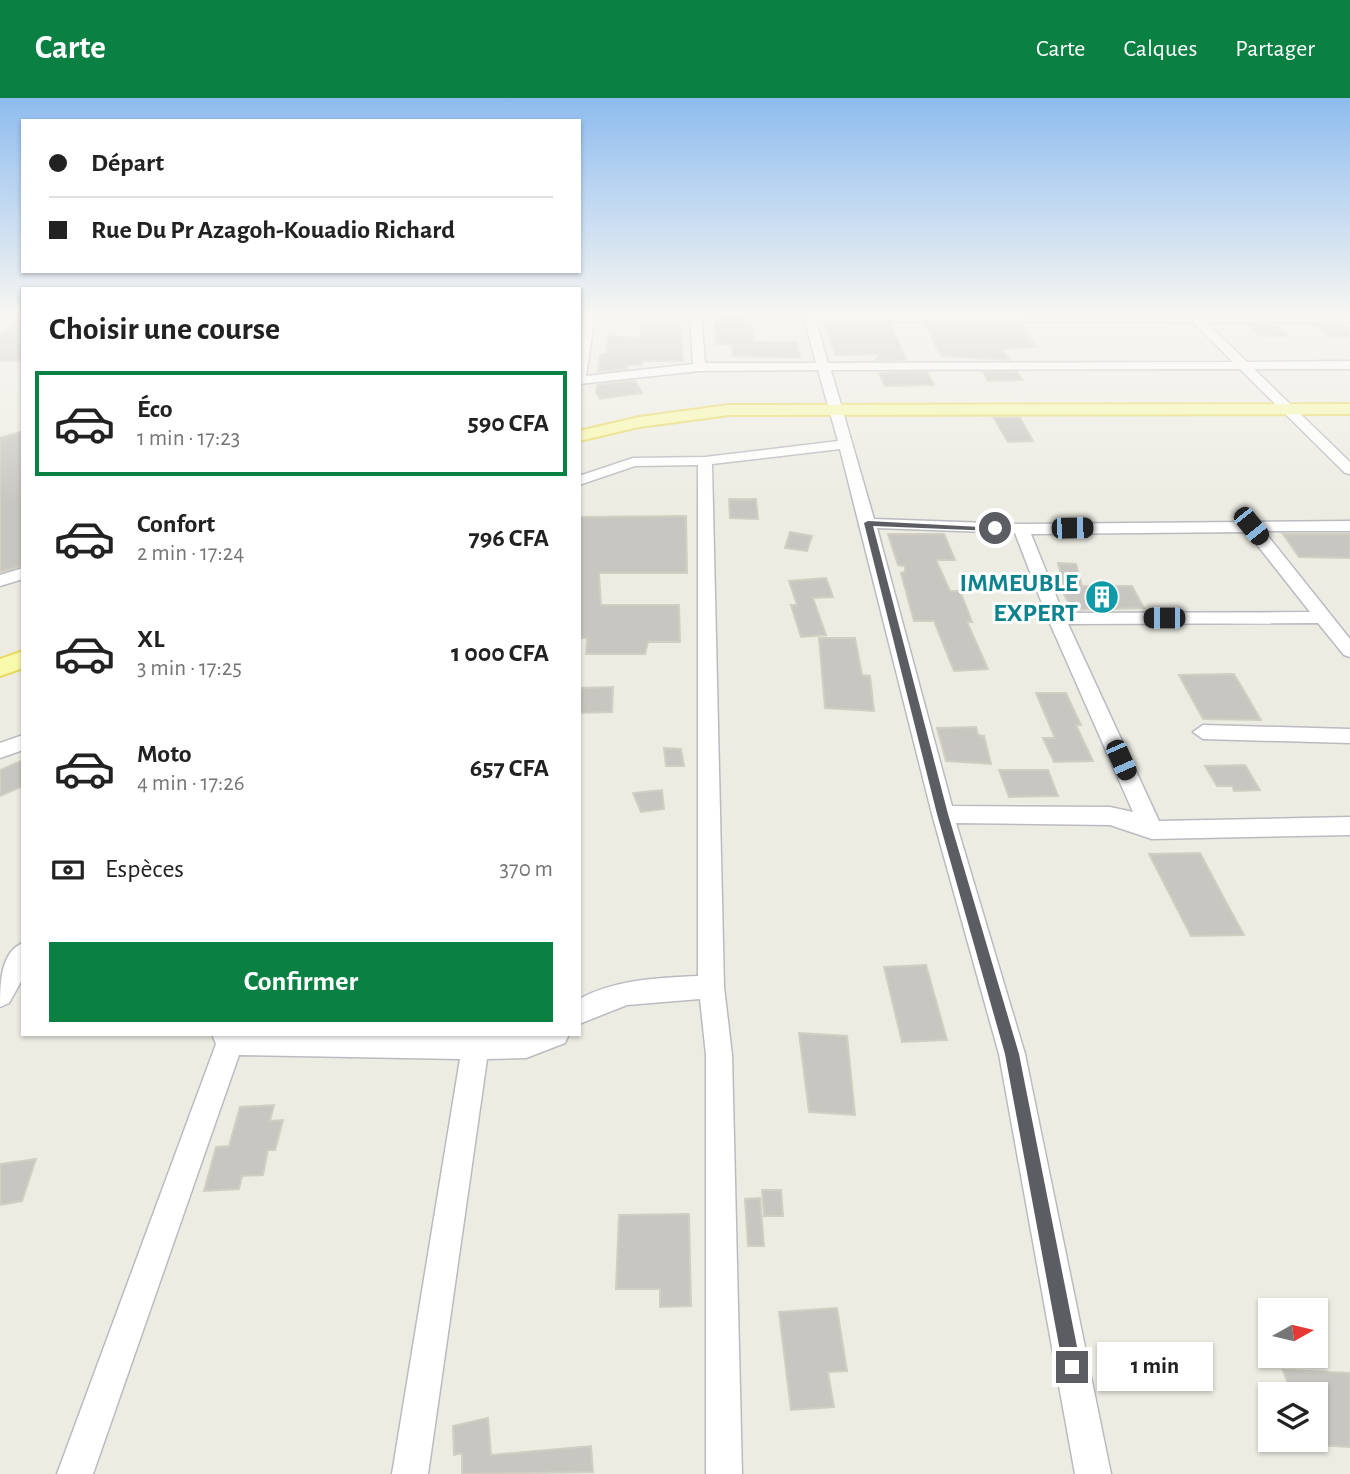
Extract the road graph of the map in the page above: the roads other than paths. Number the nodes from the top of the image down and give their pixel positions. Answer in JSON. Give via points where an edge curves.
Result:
{"nodes":[{"id":1,"x":826,"y":377,"type":"edge"},
{"id":2,"x":1254,"y":377,"type":"edge"},
{"id":3,"x":1350,"y":399,"type":"edge"},
{"id":4,"x":833,"y":404,"type":"junction"},
{"id":5,"x":1282,"y":404,"type":"junction"},
{"id":6,"x":1350,"y":409,"type":"edge"},
{"id":7,"x":581,"y":427,"type":"edge"},
{"id":8,"x":581,"y":436,"type":"edge"},
{"id":9,"x":844,"y":444,"type":"junction"},
{"id":10,"x":1331,"y":451,"type":"junction"},
{"id":11,"x":1350,"y":451,"type":"edge"},
{"id":12,"x":705,"y":461,"type":"junction"},
{"id":13,"x":1350,"y":470,"type":"edge"},
{"id":14,"x":581,"y":480,"type":"edge"},
{"id":15,"x":868,"y":523,"type":"junction"},
{"id":16,"x":1251,"y":526,"type":"junction"},
{"id":17,"x":1350,"y":526,"type":"edge"},
{"id":18,"x":1021,"y":529,"type":"junction"},
{"id":19,"x":21,"y":574,"type":"edge"},
{"id":20,"x":0,"y":582,"type":"edge"},
{"id":21,"x":1324,"y":617,"type":"junction"},
{"id":22,"x":1057,"y":619,"type":"junction"},
{"id":23,"x":21,"y":645,"type":"edge"},
{"id":24,"x":1350,"y":650,"type":"edge"},
{"id":25,"x":0,"y":653,"type":"edge"},
{"id":26,"x":21,"y":660,"type":"edge"},
{"id":27,"x":0,"y":668,"type":"edge"},
{"id":28,"x":1203,"y":732,"type":"dead end"},
{"id":29,"x":1350,"y":736,"type":"edge"},
{"id":30,"x":21,"y":743,"type":"edge"},
{"id":31,"x":0,"y":751,"type":"edge"},
{"id":32,"x":943,"y":814,"type":"junction"},
{"id":33,"x":1350,"y":826,"type":"edge"},
{"id":34,"x":1152,"y":830,"type":"junction"},
{"id":35,"x":21,"y":958,"type":"edge"},
{"id":36,"x":711,"y":987,"type":"junction"},
{"id":37,"x":0,"y":995,"type":"edge"},
{"id":38,"x":581,"y":1011,"type":"edge"},
{"id":39,"x":551,"y":1036,"type":"edge"},
{"id":40,"x":228,"y":1038,"type":"edge"},
{"id":41,"x":476,"y":1040,"type":"edge"},
{"id":42,"x":75,"y":1474,"type":"edge"},
{"id":43,"x":410,"y":1474,"type":"edge"},
{"id":44,"x":724,"y":1474,"type":"edge"},
{"id":45,"x":1093,"y":1474,"type":"edge"}],
"edges":[{"from":1,"to":4,"type":"street"},
{"from":2,"to":5,"type":"street"},
{"from":3,"to":5,"type":"main road"},
{"from":4,"to":5,"type":"main road"},
{"from":4,"to":7,"type":"main road","via":[[677,408]]},
{"from":4,"to":8,"type":"main road","via":[[683,415]]},
{"from":4,"to":9,"type":"street"},
{"from":5,"to":6,"type":"main road"},
{"from":5,"to":10,"type":"street"},
{"from":9,"to":12,"type":"street"},
{"from":9,"to":15,"type":"street"},
{"from":10,"to":11,"type":"street"},
{"from":10,"to":13,"type":"street"},
{"from":12,"to":14,"type":"street","via":[[633,462]]},
{"from":12,"to":36,"type":"street"},
{"from":15,"to":18,"type":"street"},
{"from":15,"to":32,"type":"street"},
{"from":16,"to":17,"type":"street"},
{"from":16,"to":18,"type":"street"},
{"from":16,"to":21,"type":"street"},
{"from":18,"to":22,"type":"street"},
{"from":19,"to":20,"type":"street"},
{"from":21,"to":22,"type":"street"},
{"from":21,"to":24,"type":"street"},
{"from":22,"to":34,"type":"street"},
{"from":23,"to":25,"type":"main road"},
{"from":26,"to":27,"type":"main road"},
{"from":28,"to":29,"type":"street"},
{"from":30,"to":31,"type":"street"},
{"from":32,"to":34,"type":"street","via":[[1110,816]]},
{"from":32,"to":45,"type":"street","via":[[1012,1054]]},
{"from":33,"to":34,"type":"street"},
{"from":35,"to":37,"type":"street"},
{"from":36,"to":38,"type":"street","via":[[623,992]]},
{"from":36,"to":44,"type":"street","via":[[719,1055]]},
{"from":39,"to":41,"type":"street","via":[[526,1045]]},
{"from":40,"to":41,"type":"street"},
{"from":40,"to":42,"type":"street"},
{"from":41,"to":43,"type":"street"}]}
